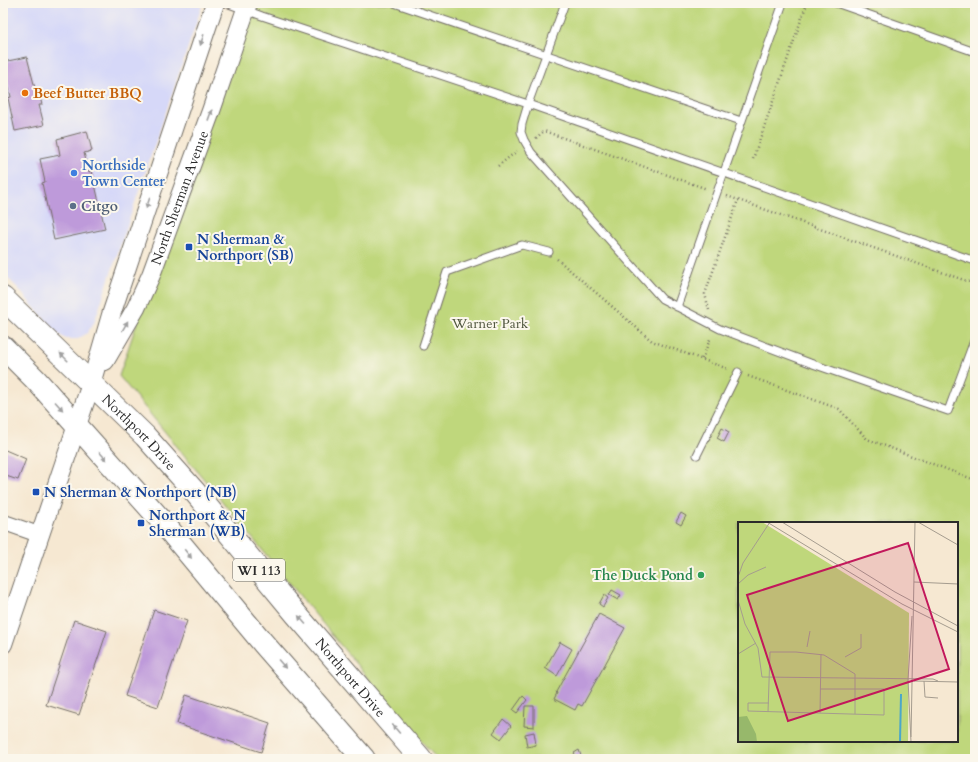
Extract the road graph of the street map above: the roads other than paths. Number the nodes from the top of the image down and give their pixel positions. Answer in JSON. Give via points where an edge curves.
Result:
{"nodes":[{"id":1,"x":214,"y":3,"type":"edge"},
{"id":2,"x":226,"y":3,"type":"edge"},
{"id":3,"x":394,"y":3,"type":"edge"},
{"id":4,"x":565,"y":3,"type":"edge"},
{"id":5,"x":782,"y":3,"type":"edge"},
{"id":6,"x":836,"y":3,"type":"edge"},
{"id":7,"x":247,"y":7,"type":"edge"},
{"id":8,"x":975,"y":52,"type":"edge"},
{"id":9,"x":546,"y":55,"type":"junction"},
{"id":10,"x":528,"y":104,"type":"junction"},
{"id":11,"x":741,"y":121,"type":"junction"},
{"id":12,"x":723,"y":172,"type":"junction"},
{"id":13,"x":549,"y":252,"type":"road end"},
{"id":14,"x":975,"y":261,"type":"edge"},
{"id":15,"x":3,"y":298,"type":"edge"},
{"id":16,"x":677,"y":307,"type":"junction"},
{"id":17,"x":975,"y":338,"type":"edge"},
{"id":18,"x":423,"y":346,"type":"dead end"},
{"id":19,"x":3,"y":347,"type":"edge"},
{"id":20,"x":738,"y":372,"type":"road end"},
{"id":21,"x":92,"y":384,"type":"junction"},
{"id":22,"x":77,"y":427,"type":"junction"},
{"id":23,"x":697,"y":455,"type":"dead end"},
{"id":24,"x":3,"y":522,"type":"edge"},
{"id":25,"x":40,"y":535,"type":"junction"},
{"id":26,"x":3,"y":644,"type":"edge"},
{"id":27,"x":364,"y":759,"type":"edge"},
{"id":28,"x":421,"y":759,"type":"edge"}],
"edges":[{"from":1,"to":21,"type":"street","name":"North Sherman Avenue","one_way":true,"via":[[118,294]]},
{"from":2,"to":7,"type":"lane"},
{"from":3,"to":9,"type":"lane"},
{"from":4,"to":9,"type":"lane"},
{"from":5,"to":11,"type":"lane"},
{"from":6,"to":8,"type":"lane"},
{"from":7,"to":10,"type":"lane"},
{"from":21,"to":7,"type":"street","name":"North Sherman Avenue","one_way":true,"via":[[136,308],[151,275]]},
{"from":9,"to":10,"type":"lane"},
{"from":9,"to":11,"type":"lane"},
{"from":10,"to":12,"type":"lane"},
{"from":10,"to":16,"type":"lane","via":[[521,132],[531,152],[648,285]]},
{"from":11,"to":12,"type":"lane"},
{"from":12,"to":14,"type":"lane"},
{"from":12,"to":16,"type":"lane"},
{"from":13,"to":18,"type":"lane","via":[[522,246],[447,272]]},
{"from":21,"to":15,"type":"main road","name":"Northport Drive","number":"WI 113","one_way":true},
{"from":16,"to":17,"type":"lane","via":[[720,329],[948,411]]},
{"from":19,"to":22,"type":"main road","number":"WI 113","one_way":true},
{"from":20,"to":23,"type":"lane"},
{"from":21,"to":22,"type":"street","name":"North Sherman Avenue"},
{"from":28,"to":21,"type":"main road","name":"Northport Drive","number":"WI 113","one_way":true,"via":[[189,486],[145,436]]},
{"from":22,"to":25,"type":"street","name":"North Sherman Avenue"},
{"from":22,"to":27,"type":"main road","number":"WI 113","one_way":true,"via":[[160,519]]},
{"from":24,"to":25,"type":"street"},
{"from":25,"to":26,"type":"street","name":"North Sherman Avenue"}]}
